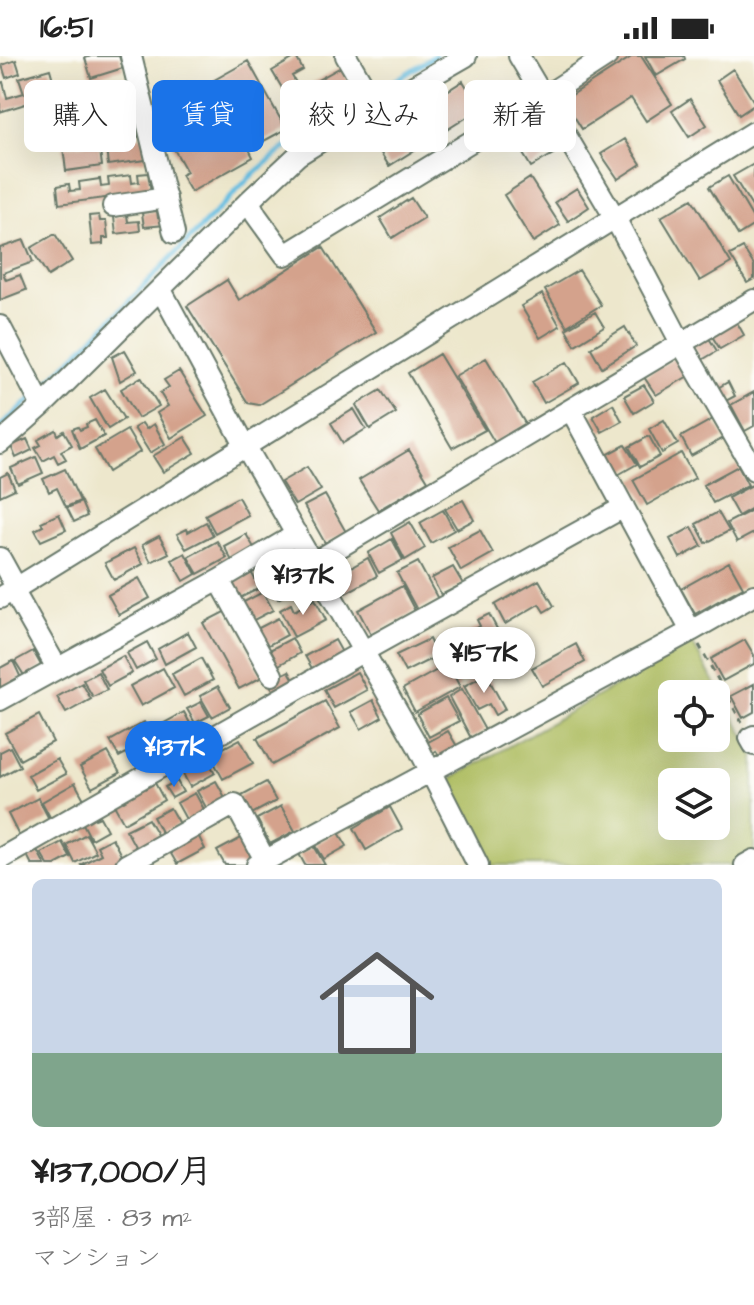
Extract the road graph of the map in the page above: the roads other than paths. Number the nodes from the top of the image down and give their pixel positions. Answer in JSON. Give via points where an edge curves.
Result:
{"nodes":[{"id":1,"x":131,"y":56,"type":"edge"},
{"id":2,"x":346,"y":56,"type":"edge"},
{"id":3,"x":466,"y":56,"type":"edge"},
{"id":4,"x":519,"y":56,"type":"edge"},
{"id":5,"x":607,"y":56,"type":"edge"},
{"id":6,"x":360,"y":80,"type":"edge"},
{"id":7,"x":424,"y":80,"type":"edge"},
{"id":8,"x":534,"y":80,"type":"edge"},
{"id":9,"x":570,"y":80,"type":"edge"},
{"id":10,"x":754,"y":132,"type":"edge"},
{"id":11,"x":464,"y":146,"type":"edge"},
{"id":12,"x":303,"y":152,"type":"edge"},
{"id":13,"x":576,"y":152,"type":"edge"},
{"id":14,"x":166,"y":198,"type":"junction"},
{"id":15,"x":249,"y":201,"type":"junction"},
{"id":16,"x":113,"y":206,"type":"dead end"},
{"id":17,"x":615,"y":218,"type":"junction"},
{"id":18,"x":174,"y":233,"type":"dead end"},
{"id":19,"x":161,"y":290,"type":"junction"},
{"id":20,"x":754,"y":300,"type":"edge"},
{"id":21,"x":0,"y":326,"type":"edge"},
{"id":22,"x":681,"y":343,"type":"junction"},
{"id":23,"x":42,"y":406,"type":"junction"},
{"id":24,"x":571,"y":410,"type":"junction"},
{"id":25,"x":747,"y":442,"type":"edge"},
{"id":26,"x":0,"y":443,"type":"edge"},
{"id":27,"x":246,"y":447,"type":"junction"},
{"id":28,"x":754,"y":470,"type":"edge"},
{"id":29,"x":624,"y":507,"type":"junction"},
{"id":30,"x":297,"y":534,"type":"junction"},
{"id":31,"x":0,"y":558,"type":"edge"},
{"id":32,"x":313,"y":563,"type":"junction"},
{"id":33,"x":219,"y":580,"type":"junction"},
{"id":34,"x":10,"y":591,"type":"edge"},
{"id":35,"x":754,"y":595,"type":"edge"},
{"id":36,"x":691,"y":631,"type":"junction"},
{"id":37,"x":362,"y":652,"type":"junction"},
{"id":38,"x":57,"y":668,"type":"junction"},
{"id":39,"x":272,"y":675,"type":"dead end"},
{"id":40,"x":0,"y":700,"type":"edge"},
{"id":41,"x":431,"y":773,"type":"junction"},
{"id":42,"x":0,"y":859,"type":"edge"},
{"id":43,"x":754,"y":860,"type":"edge"},
{"id":44,"x":261,"y":863,"type":"edge"},
{"id":45,"x":126,"y":865,"type":"edge"},
{"id":46,"x":478,"y":865,"type":"edge"},
{"id":47,"x":745,"y":865,"type":"edge"}],
"edges":[{"from":1,"to":14,"type":"street"},
{"from":2,"to":6,"type":"street"},
{"from":3,"to":7,"type":"street"},
{"from":4,"to":8,"type":"street"},
{"from":5,"to":9,"type":"street"},
{"from":10,"to":17,"type":"street"},
{"from":11,"to":15,"type":"street","via":[[285,255]]},
{"from":12,"to":15,"type":"street"},
{"from":13,"to":17,"type":"street"},
{"from":14,"to":16,"type":"street"},
{"from":14,"to":18,"type":"street"},
{"from":15,"to":19,"type":"street"},
{"from":17,"to":22,"type":"street"},
{"from":17,"to":27,"type":"street"},
{"from":19,"to":23,"type":"street"},
{"from":19,"to":27,"type":"street"},
{"from":20,"to":22,"type":"street"},
{"from":21,"to":23,"type":"street"},
{"from":22,"to":24,"type":"street"},
{"from":22,"to":25,"type":"street"},
{"from":23,"to":26,"type":"street"},
{"from":24,"to":29,"type":"street"},
{"from":24,"to":32,"type":"street"},
{"from":25,"to":28,"type":"street"},
{"from":27,"to":30,"type":"street"},
{"from":27,"to":34,"type":"street"},
{"from":29,"to":36,"type":"street"},
{"from":29,"to":37,"type":"street"},
{"from":30,"to":32,"type":"street"},
{"from":30,"to":33,"type":"street"},
{"from":31,"to":34,"type":"street"},
{"from":32,"to":37,"type":"street"},
{"from":33,"to":38,"type":"street"},
{"from":33,"to":39,"type":"street"},
{"from":34,"to":38,"type":"street"},
{"from":35,"to":36,"type":"street"},
{"from":36,"to":41,"type":"street"},
{"from":37,"to":41,"type":"street"},
{"from":37,"to":42,"type":"street"},
{"from":38,"to":40,"type":"street"},
{"from":41,"to":44,"type":"street"},
{"from":41,"to":46,"type":"street"},
{"from":43,"to":47,"type":"street"},
{"from":44,"to":45,"type":"street","via":[[235,804]]}]}
